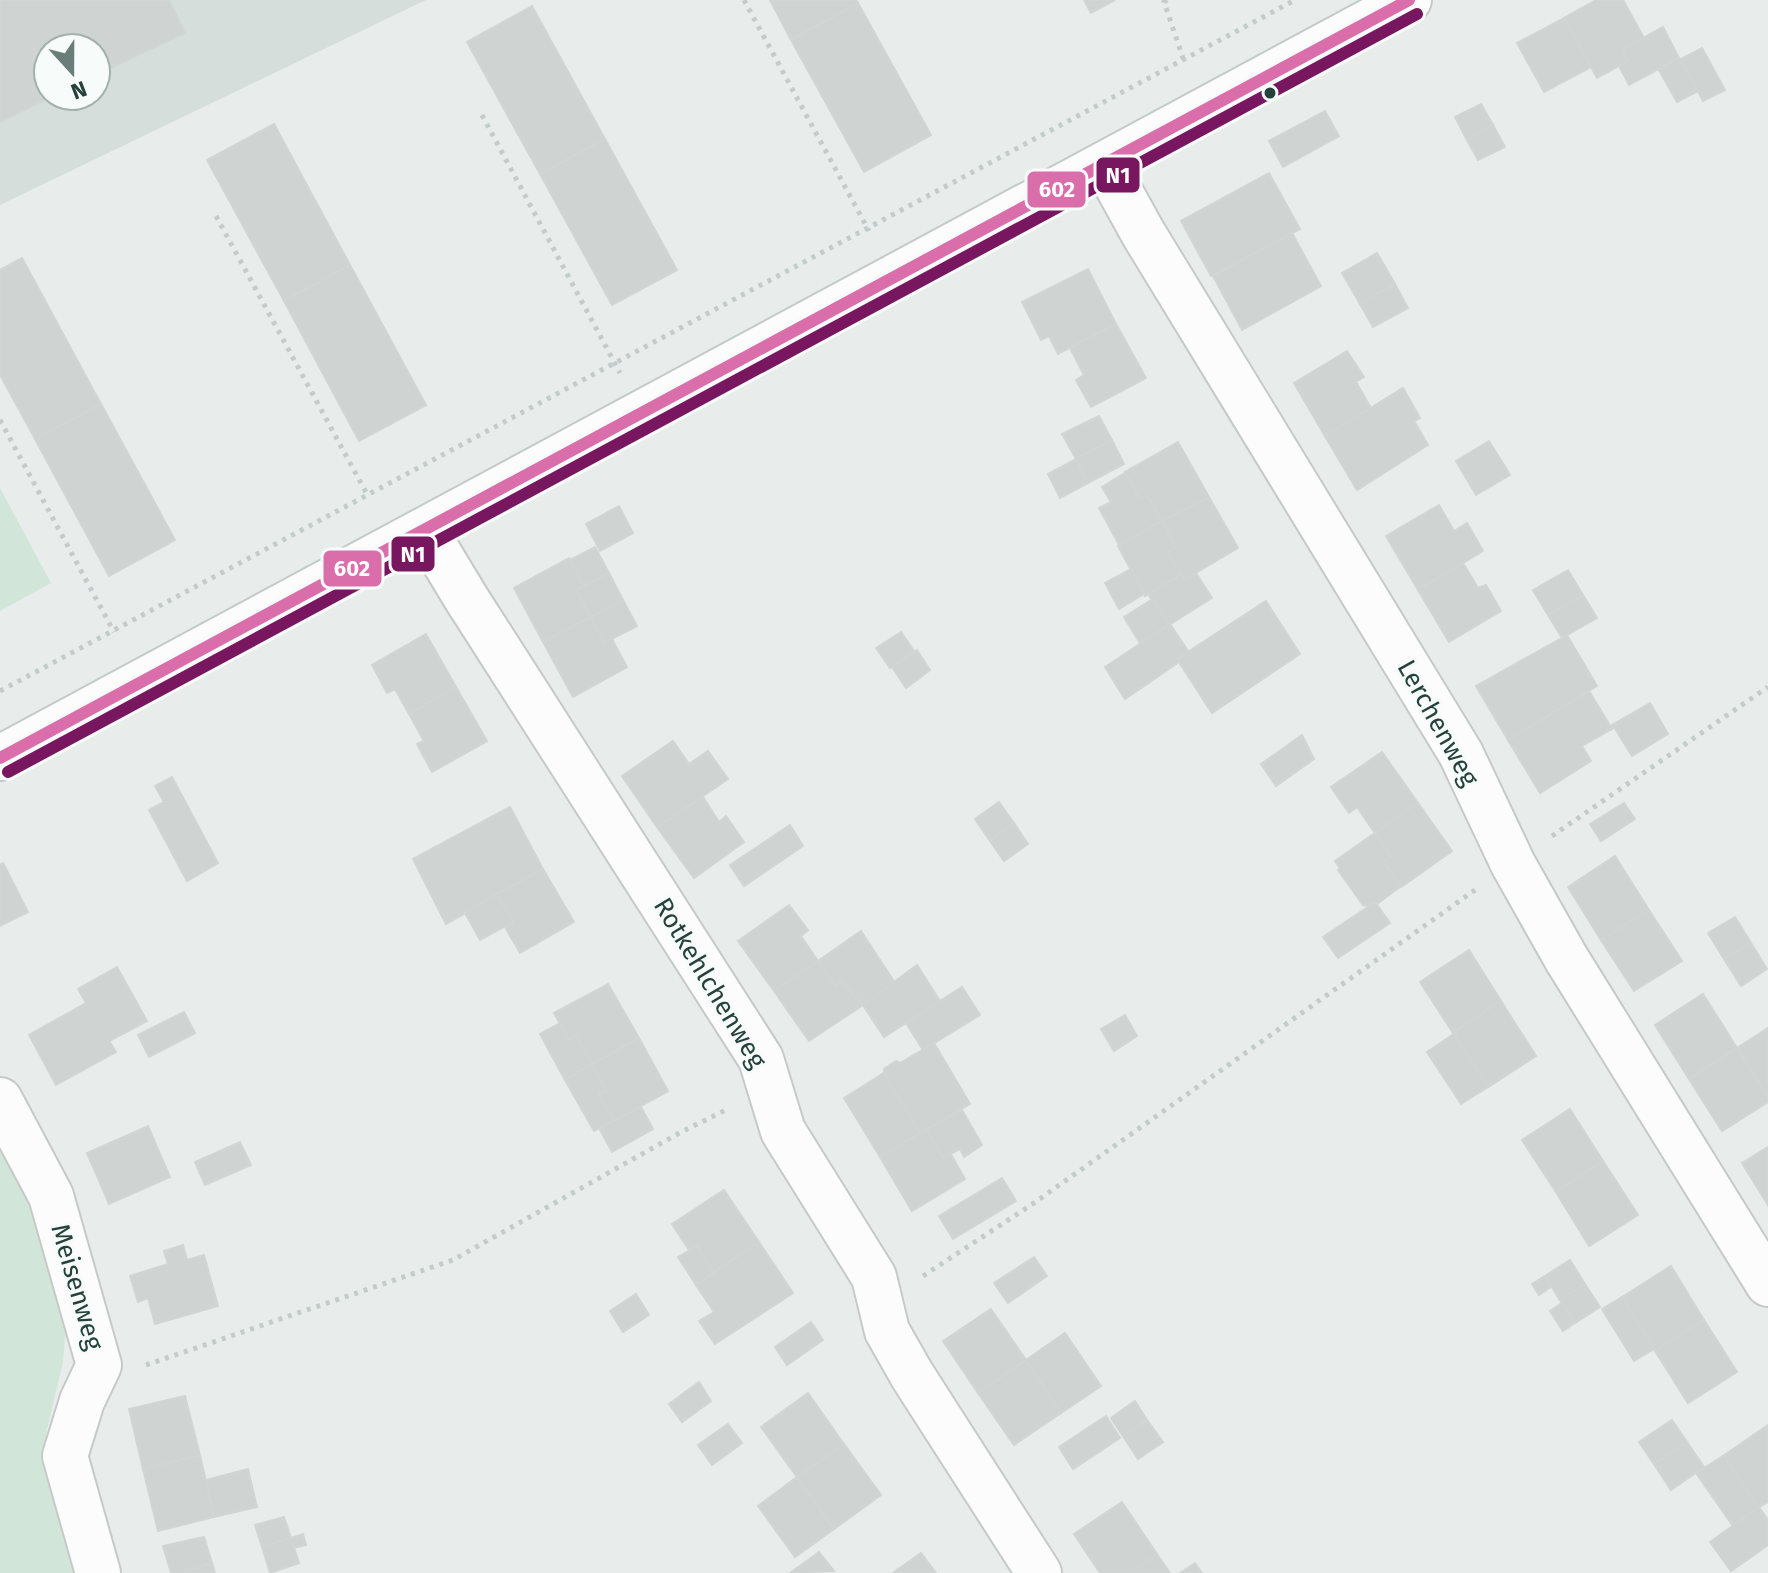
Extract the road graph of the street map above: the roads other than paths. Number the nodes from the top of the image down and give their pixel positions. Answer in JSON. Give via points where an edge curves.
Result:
{"nodes":[{"id":1,"x":1409,"y":0,"type":"edge"},
{"id":2,"x":1105,"y":164,"type":"junction"},
{"id":3,"x":410,"y":538,"type":"junction"},
{"id":4,"x":0,"y":758,"type":"edge"},
{"id":5,"x":0,"y":1100,"type":"edge"},
{"id":6,"x":1768,"y":1284,"type":"edge"},
{"id":7,"x":98,"y":1573,"type":"edge"},
{"id":8,"x":1039,"y":1573,"type":"edge"}],
"edges":[{"from":1,"to":2,"type":"street"},
{"from":2,"to":3,"type":"street"},
{"from":2,"to":6,"type":"street","name":"Lerchenweg","via":[[1461,754],[1513,864],[1566,958]]},
{"from":3,"to":4,"type":"street"},
{"from":3,"to":8,"type":"street","name":"Rotkehlchenweg","via":[[466,598],[761,1059],[783,1131],[874,1277],[887,1331]]},
{"from":5,"to":7,"type":"street","name":"Meisenweg","via":[[51,1196],[99,1365],[65,1456]]}]}
